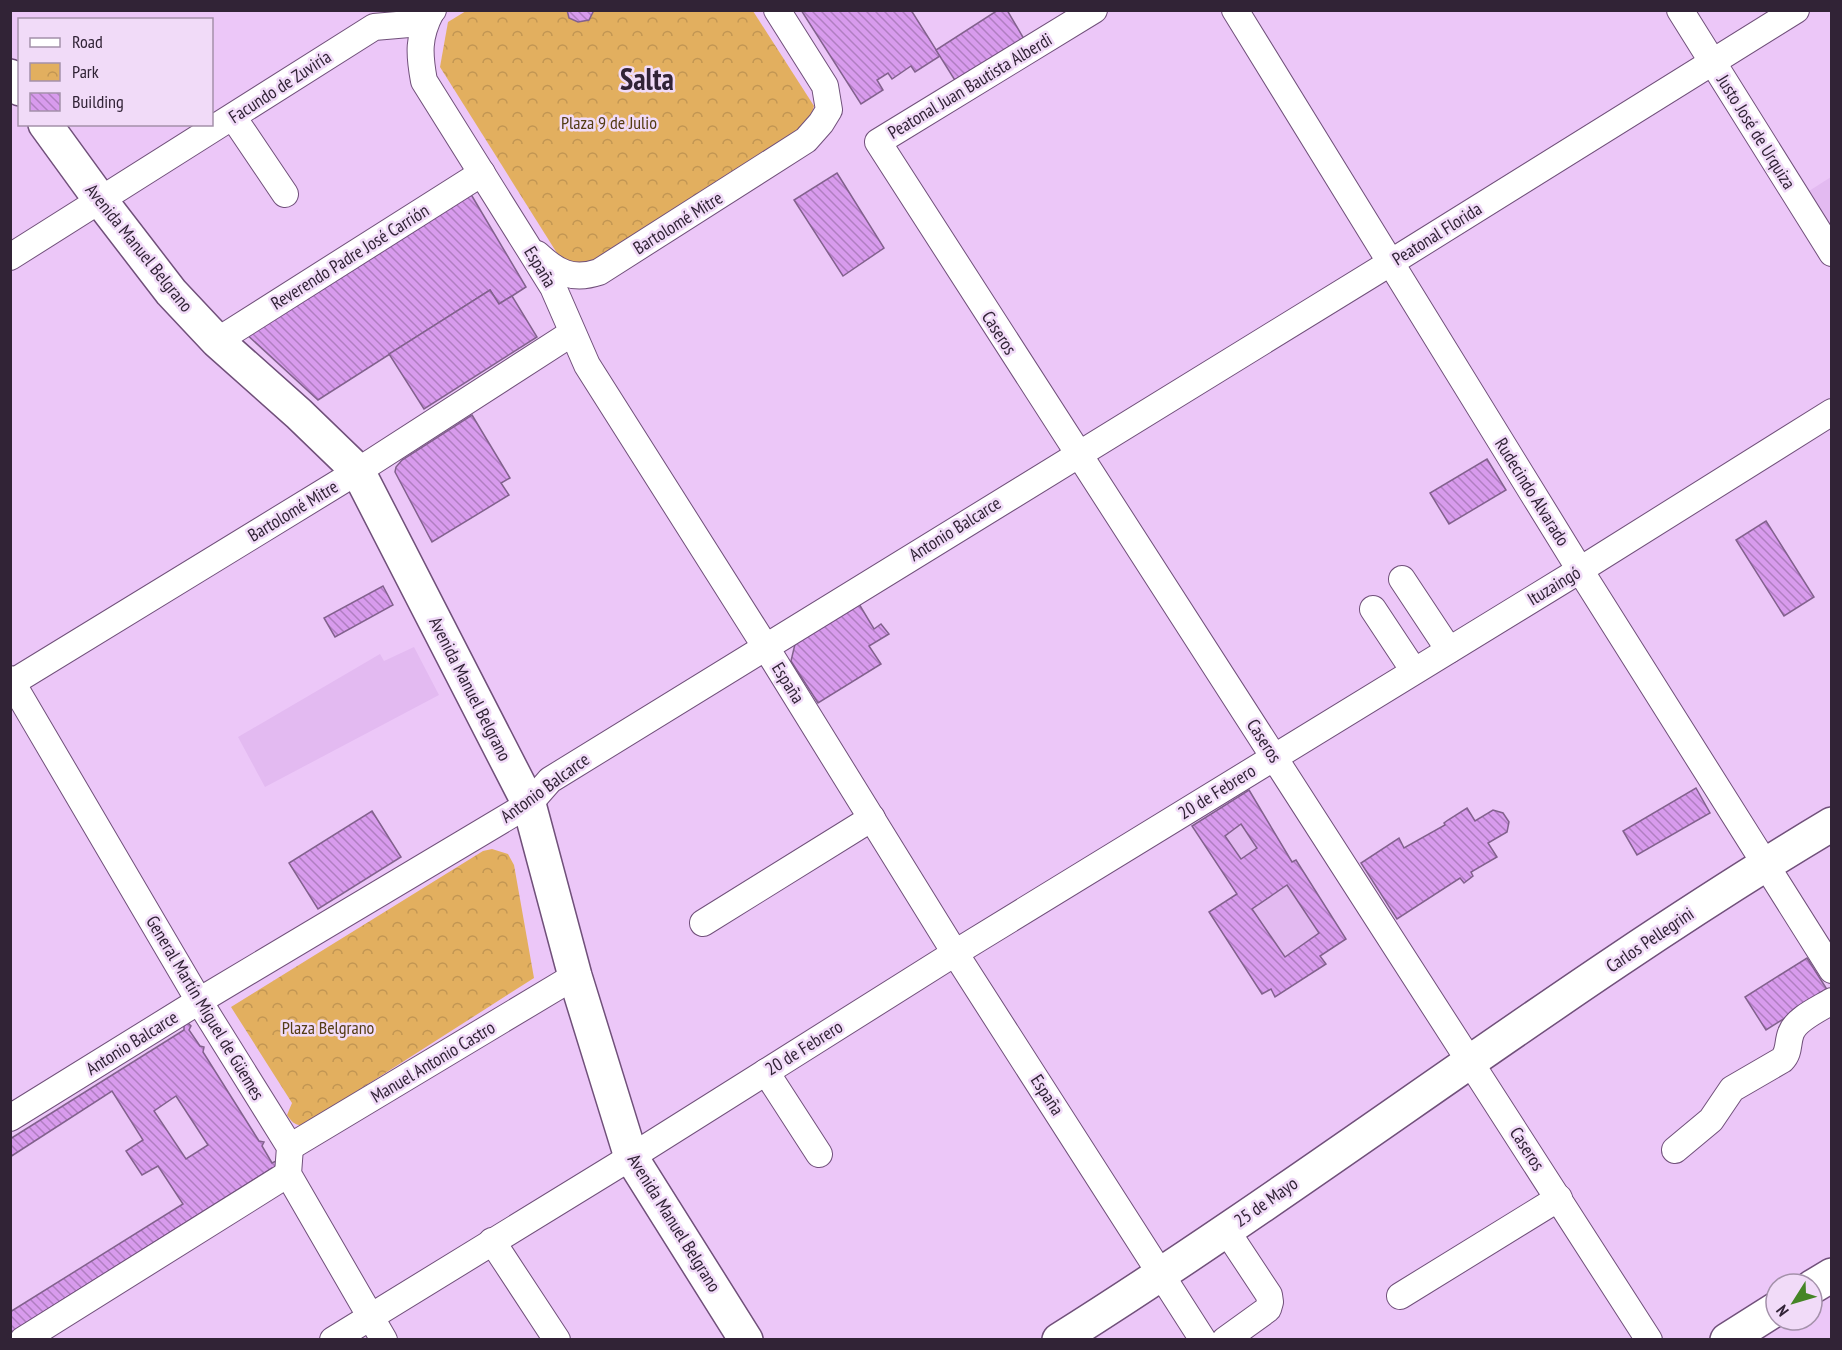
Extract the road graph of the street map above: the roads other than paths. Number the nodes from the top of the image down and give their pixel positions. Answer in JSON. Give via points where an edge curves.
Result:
{"nodes":[{"id":1,"x":777,"y":10,"type":"edge"},
{"id":2,"x":1094,"y":10,"type":"edge"},
{"id":3,"x":1235,"y":10,"type":"edge"},
{"id":4,"x":1680,"y":10,"type":"edge"},
{"id":5,"x":1796,"y":10,"type":"edge"},
{"id":6,"x":432,"y":11,"type":"edge"},
{"id":7,"x":369,"y":19,"type":"edge"},
{"id":8,"x":1712,"y":63,"type":"junction"},
{"id":9,"x":233,"y":117,"type":"junction"},
{"id":10,"x":46,"y":126,"type":"edge"},
{"id":11,"x":878,"y":142,"type":"joint"},
{"id":12,"x":482,"y":173,"type":"junction"},
{"id":13,"x":285,"y":194,"type":"dead end"},
{"id":14,"x":101,"y":201,"type":"junction"},
{"id":15,"x":528,"y":246,"type":"junction"},
{"id":16,"x":1832,"y":252,"type":"edge"},
{"id":17,"x":10,"y":257,"type":"edge"},
{"id":18,"x":1390,"y":262,"type":"junction"},
{"id":19,"x":572,"y":333,"type":"junction"},
{"id":20,"x":217,"y":341,"type":"junction"},
{"id":21,"x":1832,"y":412,"type":"edge"},
{"id":22,"x":1077,"y":454,"type":"junction"},
{"id":23,"x":358,"y":471,"type":"junction"},
{"id":24,"x":1580,"y":570,"type":"junction"},
{"id":25,"x":1402,"y":579,"type":"dead end"},
{"id":26,"x":1373,"y":609,"type":"dead end"},
{"id":27,"x":765,"y":646,"type":"junction"},
{"id":28,"x":1449,"y":650,"type":"junction"},
{"id":29,"x":1414,"y":671,"type":"junction"},
{"id":30,"x":11,"y":682,"type":"edge"},
{"id":31,"x":1274,"y":757,"type":"junction"},
{"id":32,"x":529,"y":804,"type":"junction"},
{"id":33,"x":872,"y":818,"type":"junction"},
{"id":34,"x":1832,"y":824,"type":"edge"},
{"id":35,"x":1765,"y":864,"type":"junction"},
{"id":36,"x":703,"y":923,"type":"dead end"},
{"id":37,"x":956,"y":953,"type":"junction"},
{"id":38,"x":1832,"y":970,"type":"edge"},
{"id":39,"x":575,"y":976,"type":"junction"},
{"id":40,"x":199,"y":1001,"type":"junction"},
{"id":41,"x":1832,"y":1001,"type":"edge"},
{"id":42,"x":1470,"y":1060,"type":"junction"},
{"id":43,"x":766,"y":1072,"type":"junction"},
{"id":44,"x":10,"y":1118,"type":"edge"},
{"id":45,"x":290,"y":1147,"type":"junction"},
{"id":46,"x":1675,"y":1150,"type":"dead end"},
{"id":47,"x":819,"y":1154,"type":"dead end"},
{"id":48,"x":631,"y":1157,"type":"junction"},
{"id":49,"x":288,"y":1173,"type":"junction"},
{"id":50,"x":1559,"y":1198,"type":"junction"},
{"id":51,"x":1226,"y":1230,"type":"junction"},
{"id":52,"x":492,"y":1241,"type":"junction"},
{"id":53,"x":1162,"y":1275,"type":"junction"},
{"id":54,"x":1400,"y":1296,"type":"dead end"},
{"id":55,"x":371,"y":1316,"type":"junction"},
{"id":56,"x":1764,"y":1316,"type":"edge"},
{"id":57,"x":23,"y":1340,"type":"edge"},
{"id":58,"x":333,"y":1340,"type":"edge"},
{"id":59,"x":384,"y":1340,"type":"edge"},
{"id":60,"x":557,"y":1340,"type":"edge"},
{"id":61,"x":746,"y":1340,"type":"edge"},
{"id":62,"x":1059,"y":1340,"type":"edge"},
{"id":63,"x":1203,"y":1340,"type":"edge"},
{"id":64,"x":1225,"y":1340,"type":"edge"},
{"id":65,"x":1649,"y":1340,"type":"edge"},
{"id":66,"x":1726,"y":1340,"type":"edge"}],
"edges":[{"from":1,"to":15,"type":"street","name":"Bartolomé Mitre","via":[[825,86],[829,110],[806,140],[599,272],[576,276],[552,269]]},
{"from":2,"to":11,"type":"street","name":"Peatonal Juan Bautista Alberdi"},
{"from":3,"to":18,"type":"street","name":"Rudecindo Alvarado"},
{"from":4,"to":8,"type":"street","name":"Justo José de Urquiza"},
{"from":5,"to":8,"type":"street","name":"Peatonal Florida"},
{"from":6,"to":7,"type":"street","name":"Facundo de Zuviría","via":[[409,24]]},
{"from":6,"to":12,"type":"street","name":"España","via":[[424,25],[419,56],[424,81]]},
{"from":7,"to":9,"type":"street","name":"Facundo de Zuviría"},
{"from":8,"to":16,"type":"street","name":"Justo José de Urquiza"},
{"from":8,"to":18,"type":"street","name":"Peatonal Florida"},
{"from":9,"to":13,"type":"street"},
{"from":9,"to":14,"type":"street","name":"Facundo de Zuviría"},
{"from":10,"to":14,"type":"main road","name":"Avenida Manuel Belgrano"},
{"from":11,"to":22,"type":"street","name":"Caseros"},
{"from":12,"to":15,"type":"street","name":"España"},
{"from":12,"to":20,"type":"street","name":"Reverendo Padre José Carrión"},
{"from":14,"to":17,"type":"street","name":"Facundo de Zuviría"},
{"from":14,"to":20,"type":"main road","name":"Avenida Manuel Belgrano","via":[[171,292]]},
{"from":15,"to":19,"type":"street","name":"España","via":[[553,287]]},
{"from":18,"to":22,"type":"street","name":"Peatonal Florida"},
{"from":18,"to":24,"type":"street","name":"Rudecindo Alvarado"},
{"from":19,"to":23,"type":"street","name":"Bartolomé Mitre"},
{"from":19,"to":27,"type":"street","name":"España","via":[[586,365]]},
{"from":20,"to":23,"type":"main road","name":"Avenida Manuel Belgrano"},
{"from":21,"to":24,"type":"street","name":"Ituzaingó"},
{"from":22,"to":27,"type":"street","name":"Antonio Balcarce"},
{"from":22,"to":31,"type":"street","name":"Caseros"},
{"from":23,"to":30,"type":"street","name":"Bartolomé Mitre"},
{"from":23,"to":32,"type":"main road","name":"Avenida Manuel Belgrano"},
{"from":24,"to":28,"type":"street","name":"Ituzaingó"},
{"from":24,"to":35,"type":"street","name":"Rudecindo Alvarado"},
{"from":25,"to":28,"type":"street"},
{"from":26,"to":29,"type":"street"},
{"from":27,"to":32,"type":"street","name":"Antonio Balcarce","via":[[550,780]]},
{"from":27,"to":33,"type":"street","name":"España"},
{"from":28,"to":29,"type":"street","name":"Ituzaingó"},
{"from":29,"to":31,"type":"street","name":"Ituzaingó"},
{"from":30,"to":40,"type":"street","name":"General Martín Miguel de Güemes"},
{"from":31,"to":37,"type":"street","name":"20 de Febrero"},
{"from":31,"to":42,"type":"street","name":"Caseros"},
{"from":32,"to":39,"type":"main road","name":"Avenida Manuel Belgrano"},
{"from":32,"to":40,"type":"street","name":"Antonio Balcarce"},
{"from":33,"to":36,"type":"street"},
{"from":33,"to":37,"type":"street","name":"España"},
{"from":34,"to":35,"type":"main road","name":"Carlos Pellegrini"},
{"from":35,"to":38,"type":"street","name":"Rudecindo Alvarado"},
{"from":35,"to":42,"type":"main road","name":"Carlos Pellegrini"},
{"from":37,"to":43,"type":"street","name":"20 de Febrero"},
{"from":37,"to":53,"type":"street","name":"España"},
{"from":39,"to":45,"type":"street","name":"Manuel Antonio Castro"},
{"from":39,"to":48,"type":"main road","name":"Avenida Manuel Belgrano"},
{"from":40,"to":44,"type":"street","name":"Antonio Balcarce"},
{"from":40,"to":45,"type":"street","name":"General Martín Miguel de Güemes"},
{"from":41,"to":46,"type":"street","via":[[1796,1026],[1782,1060],[1732,1089],[1711,1120]]},
{"from":42,"to":50,"type":"street","name":"Caseros"},
{"from":42,"to":51,"type":"main road","name":"25 de Mayo"},
{"from":43,"to":47,"type":"street"},
{"from":43,"to":48,"type":"street","name":"20 de Febrero"},
{"from":45,"to":49,"type":"street"},
{"from":48,"to":52,"type":"street","name":"20 de Febrero"},
{"from":48,"to":61,"type":"main road","name":"Avenida Manuel Belgrano"},
{"from":49,"to":55,"type":"street"},
{"from":49,"to":57,"type":"street"},
{"from":50,"to":54,"type":"street"},
{"from":50,"to":65,"type":"street","name":"Caseros"},
{"from":51,"to":53,"type":"main road","name":"25 de Mayo"},
{"from":51,"to":64,"type":"street","via":[[1270,1302],[1268,1309]]},
{"from":52,"to":55,"type":"street","name":"20 de Febrero"},
{"from":52,"to":60,"type":"street"},
{"from":53,"to":62,"type":"main road","name":"25 de Mayo"},
{"from":53,"to":63,"type":"street","name":"España"},
{"from":55,"to":58,"type":"street","name":"20 de Febrero"},
{"from":55,"to":59,"type":"street"},
{"from":56,"to":66,"type":"main road"}]}
